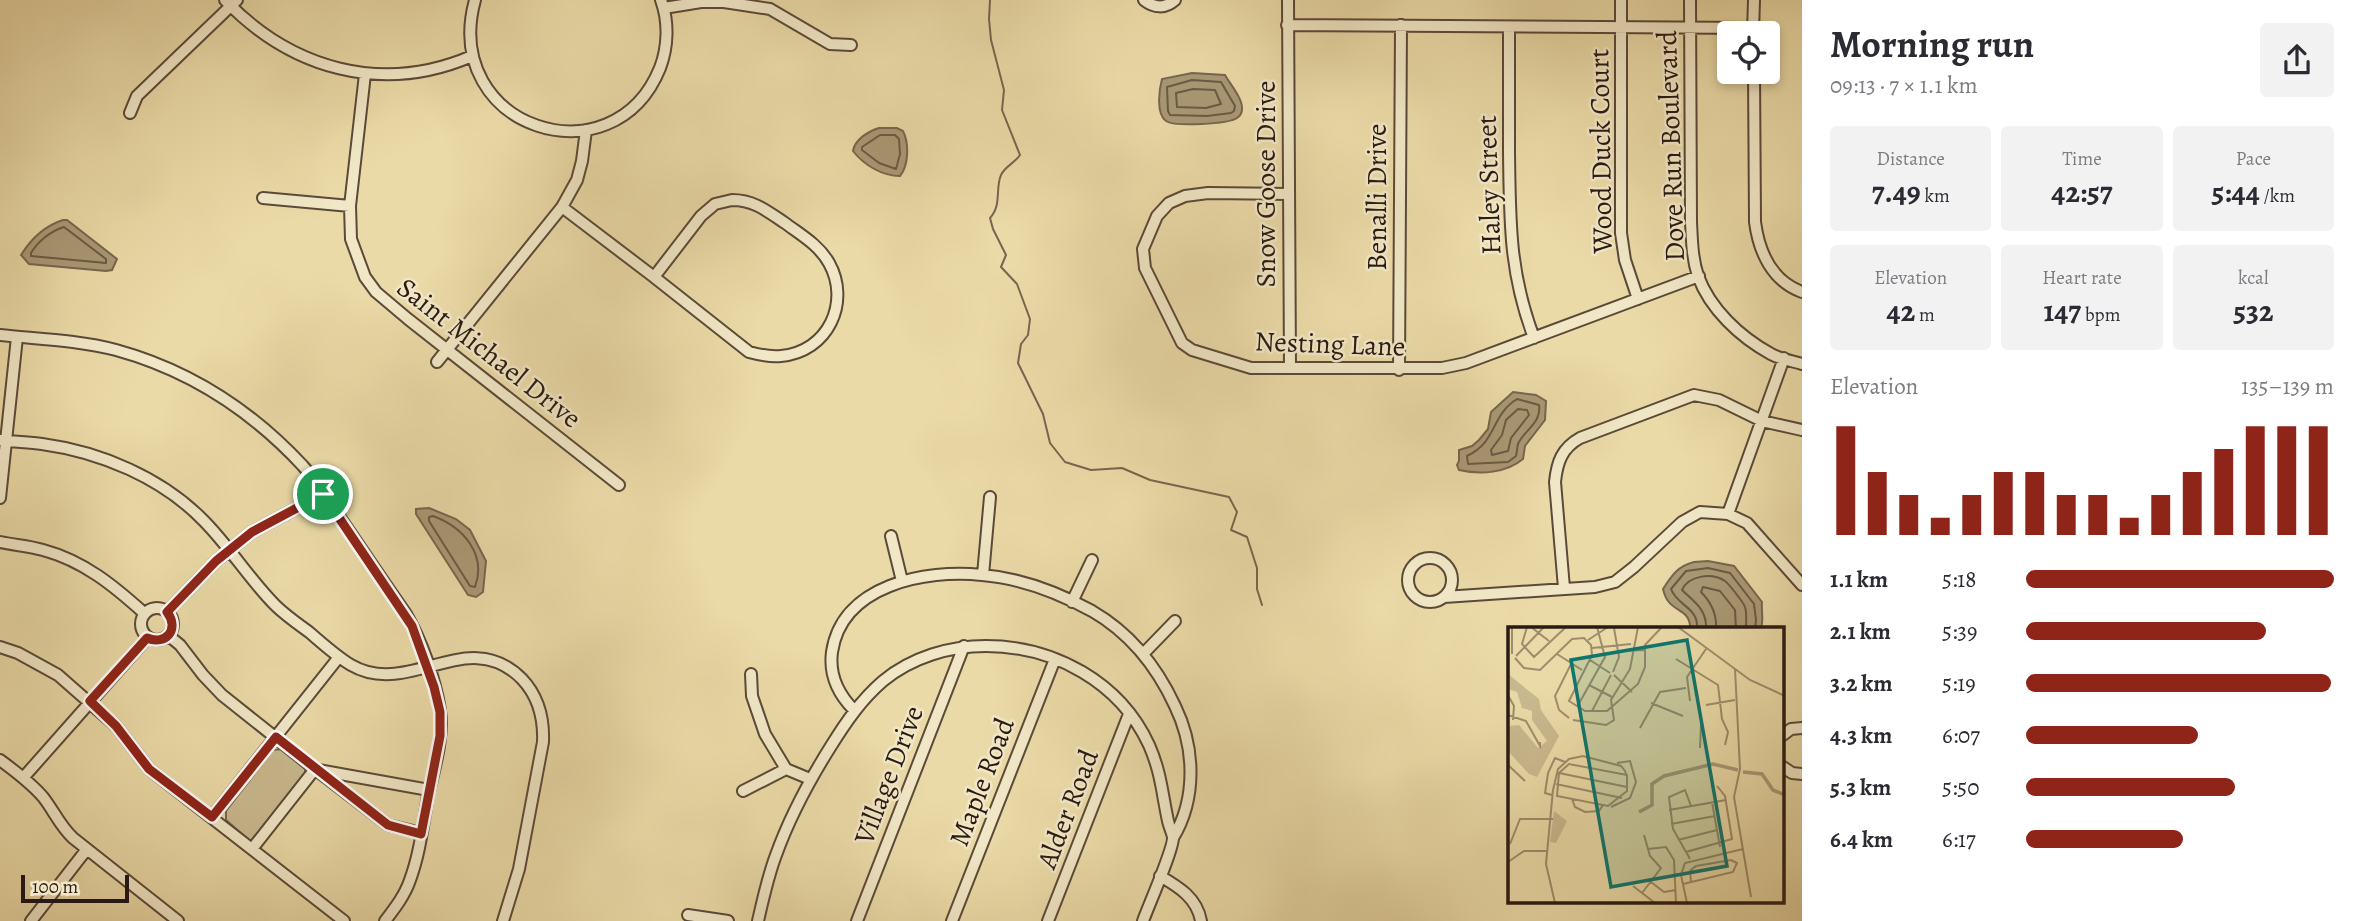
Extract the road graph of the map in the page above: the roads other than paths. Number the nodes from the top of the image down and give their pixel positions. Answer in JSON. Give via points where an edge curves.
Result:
{"nodes":[{"id":1,"x":475,"y":0,"type":"edge"},
{"id":2,"x":1144,"y":0,"type":"edge"},
{"id":3,"x":1175,"y":0,"type":"edge"},
{"id":4,"x":1288,"y":0,"type":"edge"},
{"id":5,"x":1620,"y":0,"type":"edge"},
{"id":6,"x":1690,"y":0,"type":"edge"},
{"id":7,"x":1755,"y":0,"type":"edge"},
{"id":8,"x":231,"y":2,"type":"edge"},
{"id":9,"x":662,"y":4,"type":"edge"},
{"id":10,"x":1754,"y":21,"type":"edge"},
{"id":11,"x":1401,"y":25,"type":"junction"},
{"id":12,"x":1287,"y":26,"type":"junction"},
{"id":13,"x":1690,"y":27,"type":"junction"},
{"id":14,"x":1509,"y":28,"type":"junction"},
{"id":15,"x":1621,"y":28,"type":"junction"},
{"id":16,"x":1717,"y":29,"type":"edge"},
{"id":17,"x":851,"y":45,"type":"dead end"},
{"id":18,"x":472,"y":56,"type":"junction"},
{"id":19,"x":365,"y":74,"type":"junction"},
{"id":20,"x":1754,"y":84,"type":"edge"},
{"id":21,"x":130,"y":113,"type":"dead end"},
{"id":22,"x":586,"y":130,"type":"junction"},
{"id":23,"x":1288,"y":194,"type":"junction"},
{"id":24,"x":263,"y":198,"type":"dead end"},
{"id":25,"x":350,"y":206,"type":"junction"},
{"id":26,"x":562,"y":207,"type":"junction"},
{"id":27,"x":1699,"y":276,"type":"junction"},
{"id":28,"x":654,"y":277,"type":"junction"},
{"id":29,"x":1802,"y":292,"type":"edge"},
{"id":30,"x":1638,"y":299,"type":"junction"},
{"id":31,"x":0,"y":335,"type":"edge"},
{"id":32,"x":17,"y":337,"type":"junction"},
{"id":33,"x":1534,"y":338,"type":"junction"},
{"id":34,"x":446,"y":349,"type":"junction"},
{"id":35,"x":1784,"y":358,"type":"junction"},
{"id":36,"x":437,"y":362,"type":"dead end"},
{"id":37,"x":1802,"y":364,"type":"edge"},
{"id":38,"x":1290,"y":368,"type":"junction"},
{"id":39,"x":1399,"y":370,"type":"junction"},
{"id":40,"x":1762,"y":421,"type":"junction"},
{"id":41,"x":1802,"y":430,"type":"edge"},
{"id":42,"x":3,"y":440,"type":"edge"},
{"id":43,"x":619,"y":485,"type":"dead end"},
{"id":44,"x":323,"y":494,"type":"junction"},
{"id":45,"x":990,"y":497,"type":"dead end"},
{"id":46,"x":0,"y":498,"type":"edge"},
{"id":47,"x":1728,"y":514,"type":"junction"},
{"id":48,"x":891,"y":536,"type":"dead end"},
{"id":49,"x":0,"y":542,"type":"edge"},
{"id":50,"x":230,"y":550,"type":"junction"},
{"id":51,"x":1092,"y":560,"type":"dead end"},
{"id":52,"x":983,"y":575,"type":"junction"},
{"id":53,"x":902,"y":581,"type":"junction"},
{"id":54,"x":1802,"y":585,"type":"edge"},
{"id":55,"x":1564,"y":588,"type":"junction"},
{"id":56,"x":1444,"y":597,"type":"junction"},
{"id":57,"x":1072,"y":602,"type":"junction"},
{"id":58,"x":167,"y":612,"type":"junction"},
{"id":59,"x":144,"y":613,"type":"junction"},
{"id":60,"x":1175,"y":621,"type":"dead end"},
{"id":61,"x":169,"y":636,"type":"junction"},
{"id":62,"x":147,"y":638,"type":"junction"},
{"id":63,"x":964,"y":646,"type":"junction"},
{"id":64,"x":0,"y":647,"type":"edge"},
{"id":65,"x":1144,"y":653,"type":"junction"},
{"id":66,"x":339,"y":657,"type":"junction"},
{"id":67,"x":1055,"y":659,"type":"junction"},
{"id":68,"x":428,"y":667,"type":"junction"},
{"id":69,"x":751,"y":674,"type":"dead end"},
{"id":70,"x":90,"y":701,"type":"junction"},
{"id":71,"x":854,"y":709,"type":"junction"},
{"id":72,"x":1129,"y":715,"type":"junction"},
{"id":73,"x":1802,"y":728,"type":"edge"},
{"id":74,"x":1784,"y":734,"type":"edge"},
{"id":75,"x":276,"y":737,"type":"junction"},
{"id":76,"x":0,"y":760,"type":"edge"},
{"id":77,"x":1784,"y":768,"type":"edge"},
{"id":78,"x":315,"y":769,"type":"junction"},
{"id":79,"x":786,"y":769,"type":"junction"},
{"id":80,"x":1802,"y":774,"type":"edge"},
{"id":81,"x":23,"y":778,"type":"junction"},
{"id":82,"x":810,"y":779,"type":"junction"},
{"id":83,"x":429,"y":790,"type":"junction"},
{"id":84,"x":743,"y":791,"type":"dead end"},
{"id":85,"x":212,"y":817,"type":"junction"},
{"id":86,"x":421,"y":834,"type":"junction"},
{"id":87,"x":1173,"y":838,"type":"junction"},
{"id":88,"x":87,"y":849,"type":"junction"},
{"id":89,"x":252,"y":849,"type":"junction"},
{"id":90,"x":1160,"y":876,"type":"junction"},
{"id":91,"x":688,"y":915,"type":"dead end"},
{"id":92,"x":31,"y":921,"type":"edge"},
{"id":93,"x":178,"y":921,"type":"edge"},
{"id":94,"x":344,"y":921,"type":"edge"},
{"id":95,"x":385,"y":921,"type":"edge"},
{"id":96,"x":503,"y":921,"type":"edge"},
{"id":97,"x":728,"y":921,"type":"edge"},
{"id":98,"x":758,"y":921,"type":"edge"},
{"id":99,"x":857,"y":921,"type":"edge"},
{"id":100,"x":952,"y":921,"type":"edge"},
{"id":101,"x":1048,"y":921,"type":"edge"},
{"id":102,"x":1143,"y":921,"type":"edge"},
{"id":103,"x":1201,"y":921,"type":"edge"}],
"edges":[{"from":1,"to":18,"type":"street","via":[[469,36]]},
{"from":2,"to":3,"type":"street","via":[[1160,7]]},
{"from":4,"to":12,"type":"street","name":"Snow Goose Drive"},
{"from":5,"to":15,"type":"street","name":"Wood Duck Court"},
{"from":6,"to":13,"type":"street","name":"Dove Run Boulevard"},
{"from":7,"to":10,"type":"street"},
{"from":8,"to":19,"type":"street","via":[[263,35],[289,51]]},
{"from":8,"to":21,"type":"street","via":[[137,96]]},
{"from":9,"to":17,"type":"street","via":[[724,2],[770,9],[830,44]]},
{"from":9,"to":22,"type":"street","via":[[666,44],[656,78],[626,112]]},
{"from":11,"to":12,"type":"street"},
{"from":11,"to":14,"type":"street"},
{"from":11,"to":39,"type":"street","name":"Benalli Drive"},
{"from":12,"to":23,"type":"street","name":"Snow Goose Drive"},
{"from":13,"to":15,"type":"street"},
{"from":13,"to":16,"type":"street"},
{"from":13,"to":27,"type":"street","name":"Dove Run Boulevard","via":[[1690,222]]},
{"from":14,"to":15,"type":"street"},
{"from":14,"to":33,"type":"street","name":"Haley Street","via":[[1510,233],[1515,274]]},
{"from":15,"to":30,"type":"street","name":"Wood Duck Court","via":[[1621,233]]},
{"from":18,"to":19,"type":"street","via":[[414,72]]},
{"from":18,"to":22,"type":"street","via":[[487,90],[514,116],[548,130]]},
{"from":19,"to":25,"type":"street","name":"Saint Michael Drive"},
{"from":20,"to":29,"type":"street","via":[[1758,239],[1774,274]]},
{"from":22,"to":26,"type":"street","via":[[577,180]]},
{"from":23,"to":38,"type":"street","name":"Snow Goose Drive"},
{"from":23,"to":38,"type":"street","name":"Nesting Lane","via":[[1185,196],[1169,203],[1157,216],[1143,249],[1144,268],[1182,343],[1251,368]]},
{"from":24,"to":25,"type":"street"},
{"from":25,"to":34,"type":"street","name":"Saint Michael Drive","via":[[352,239],[365,277],[376,292]]},
{"from":26,"to":28,"type":"street"},
{"from":26,"to":34,"type":"street"},
{"from":27,"to":30,"type":"street","name":"Nesting Lane"},
{"from":27,"to":35,"type":"street","name":"Dove Run Boulevard","via":[[1722,316],[1773,355]]},
{"from":28,"to":28,"type":"street","via":[[731,339],[750,352],[767,356],[798,352],[820,338],[831,324],[839,295],[829,263],[818,248],[746,200],[715,204]]},
{"from":30,"to":33,"type":"street","name":"Nesting Lane"},
{"from":31,"to":32,"type":"street"},
{"from":32,"to":42,"type":"street"},
{"from":32,"to":44,"type":"street","via":[[116,350],[196,381],[275,438]]},
{"from":33,"to":39,"type":"street","name":"Nesting Lane","via":[[1466,363]]},
{"from":34,"to":36,"type":"street"},
{"from":34,"to":43,"type":"street","name":"Saint Michael Drive"},
{"from":35,"to":37,"type":"street","name":"Dove Run Boulevard"},
{"from":35,"to":40,"type":"street"},
{"from":38,"to":39,"type":"street","name":"Nesting Lane"},
{"from":40,"to":41,"type":"street"},
{"from":40,"to":47,"type":"street"},
{"from":40,"to":55,"type":"street","via":[[1719,400],[1694,395],[1568,445],[1555,482]]},
{"from":42,"to":46,"type":"street"},
{"from":42,"to":50,"type":"street","via":[[81,452],[124,467],[189,507]]},
{"from":44,"to":50,"type":"street","via":[[252,532]]},
{"from":44,"to":68,"type":"street","via":[[406,614]]},
{"from":45,"to":52,"type":"street"},
{"from":47,"to":54,"type":"street","via":[[1747,523]]},
{"from":47,"to":55,"type":"street","via":[[1700,512],[1682,522],[1615,582]]},
{"from":48,"to":53,"type":"street"},
{"from":49,"to":59,"type":"street","via":[[42,549],[81,565]]},
{"from":50,"to":58,"type":"street"},
{"from":50,"to":66,"type":"street","via":[[276,607]]},
{"from":51,"to":57,"type":"street"},
{"from":52,"to":53,"type":"street","via":[[958,573]]},
{"from":52,"to":57,"type":"street","via":[[1030,585]]},
{"from":53,"to":71,"type":"street","via":[[860,603],[835,636],[832,657],[837,689]]},
{"from":55,"to":56,"type":"street"},
{"from":56,"to":56,"type":"street","via":[[1452,580],[1444,563],[1432,557],[1414,564],[1408,579],[1414,595],[1430,602]]},
{"from":57,"to":65,"type":"street","via":[[1106,621]]},
{"from":58,"to":59,"type":"street","via":[[155,608]]},
{"from":58,"to":61,"type":"street","via":[[173,621]]},
{"from":59,"to":62,"type":"street","via":[[140,624]]},
{"from":60,"to":65,"type":"street"},
{"from":61,"to":62,"type":"street","via":[[154,641]]},
{"from":61,"to":75,"type":"street","via":[[222,695]]},
{"from":62,"to":70,"type":"street"},
{"from":63,"to":67,"type":"street","via":[[1016,648]]},
{"from":63,"to":71,"type":"street","via":[[910,663]]},
{"from":63,"to":99,"type":"street","name":"Village Drive"},
{"from":64,"to":70,"type":"street","via":[[39,663]]},
{"from":65,"to":87,"type":"street","via":[[1168,690],[1190,753],[1186,808]]},
{"from":66,"to":68,"type":"street","via":[[375,674]]},
{"from":66,"to":75,"type":"street"},
{"from":67,"to":72,"type":"street","via":[[1100,684]]},
{"from":67,"to":100,"type":"street","name":"Maple Road"},
{"from":68,"to":83,"type":"street","via":[[440,712]]},
{"from":68,"to":96,"type":"street","via":[[468,657],[501,664],[530,688],[539,706],[543,742],[519,869]]},
{"from":69,"to":79,"type":"street","via":[[759,720]]},
{"from":70,"to":81,"type":"street"},
{"from":70,"to":85,"type":"street","via":[[149,769]]},
{"from":71,"to":82,"type":"street"},
{"from":72,"to":87,"type":"street","via":[[1154,758]]},
{"from":72,"to":101,"type":"street","name":"Alder Road"},
{"from":73,"to":74,"type":"street"},
{"from":75,"to":78,"type":"street"},
{"from":75,"to":85,"type":"street"},
{"from":76,"to":81,"type":"street"},
{"from":77,"to":80,"type":"street"},
{"from":78,"to":83,"type":"street"},
{"from":78,"to":86,"type":"street","via":[[388,825]]},
{"from":78,"to":89,"type":"street"},
{"from":79,"to":82,"type":"street"},
{"from":79,"to":84,"type":"street"},
{"from":81,"to":88,"type":"street","via":[[63,829]]},
{"from":82,"to":98,"type":"street","via":[[776,854]]},
{"from":83,"to":86,"type":"street"},
{"from":85,"to":89,"type":"street"},
{"from":86,"to":95,"type":"street","via":[[410,881]]},
{"from":87,"to":90,"type":"street"},
{"from":88,"to":92,"type":"street"},
{"from":88,"to":93,"type":"street"},
{"from":89,"to":94,"type":"street"},
{"from":90,"to":102,"type":"street"},
{"from":90,"to":103,"type":"street","via":[[1182,888]]},
{"from":91,"to":97,"type":"street"}]}
